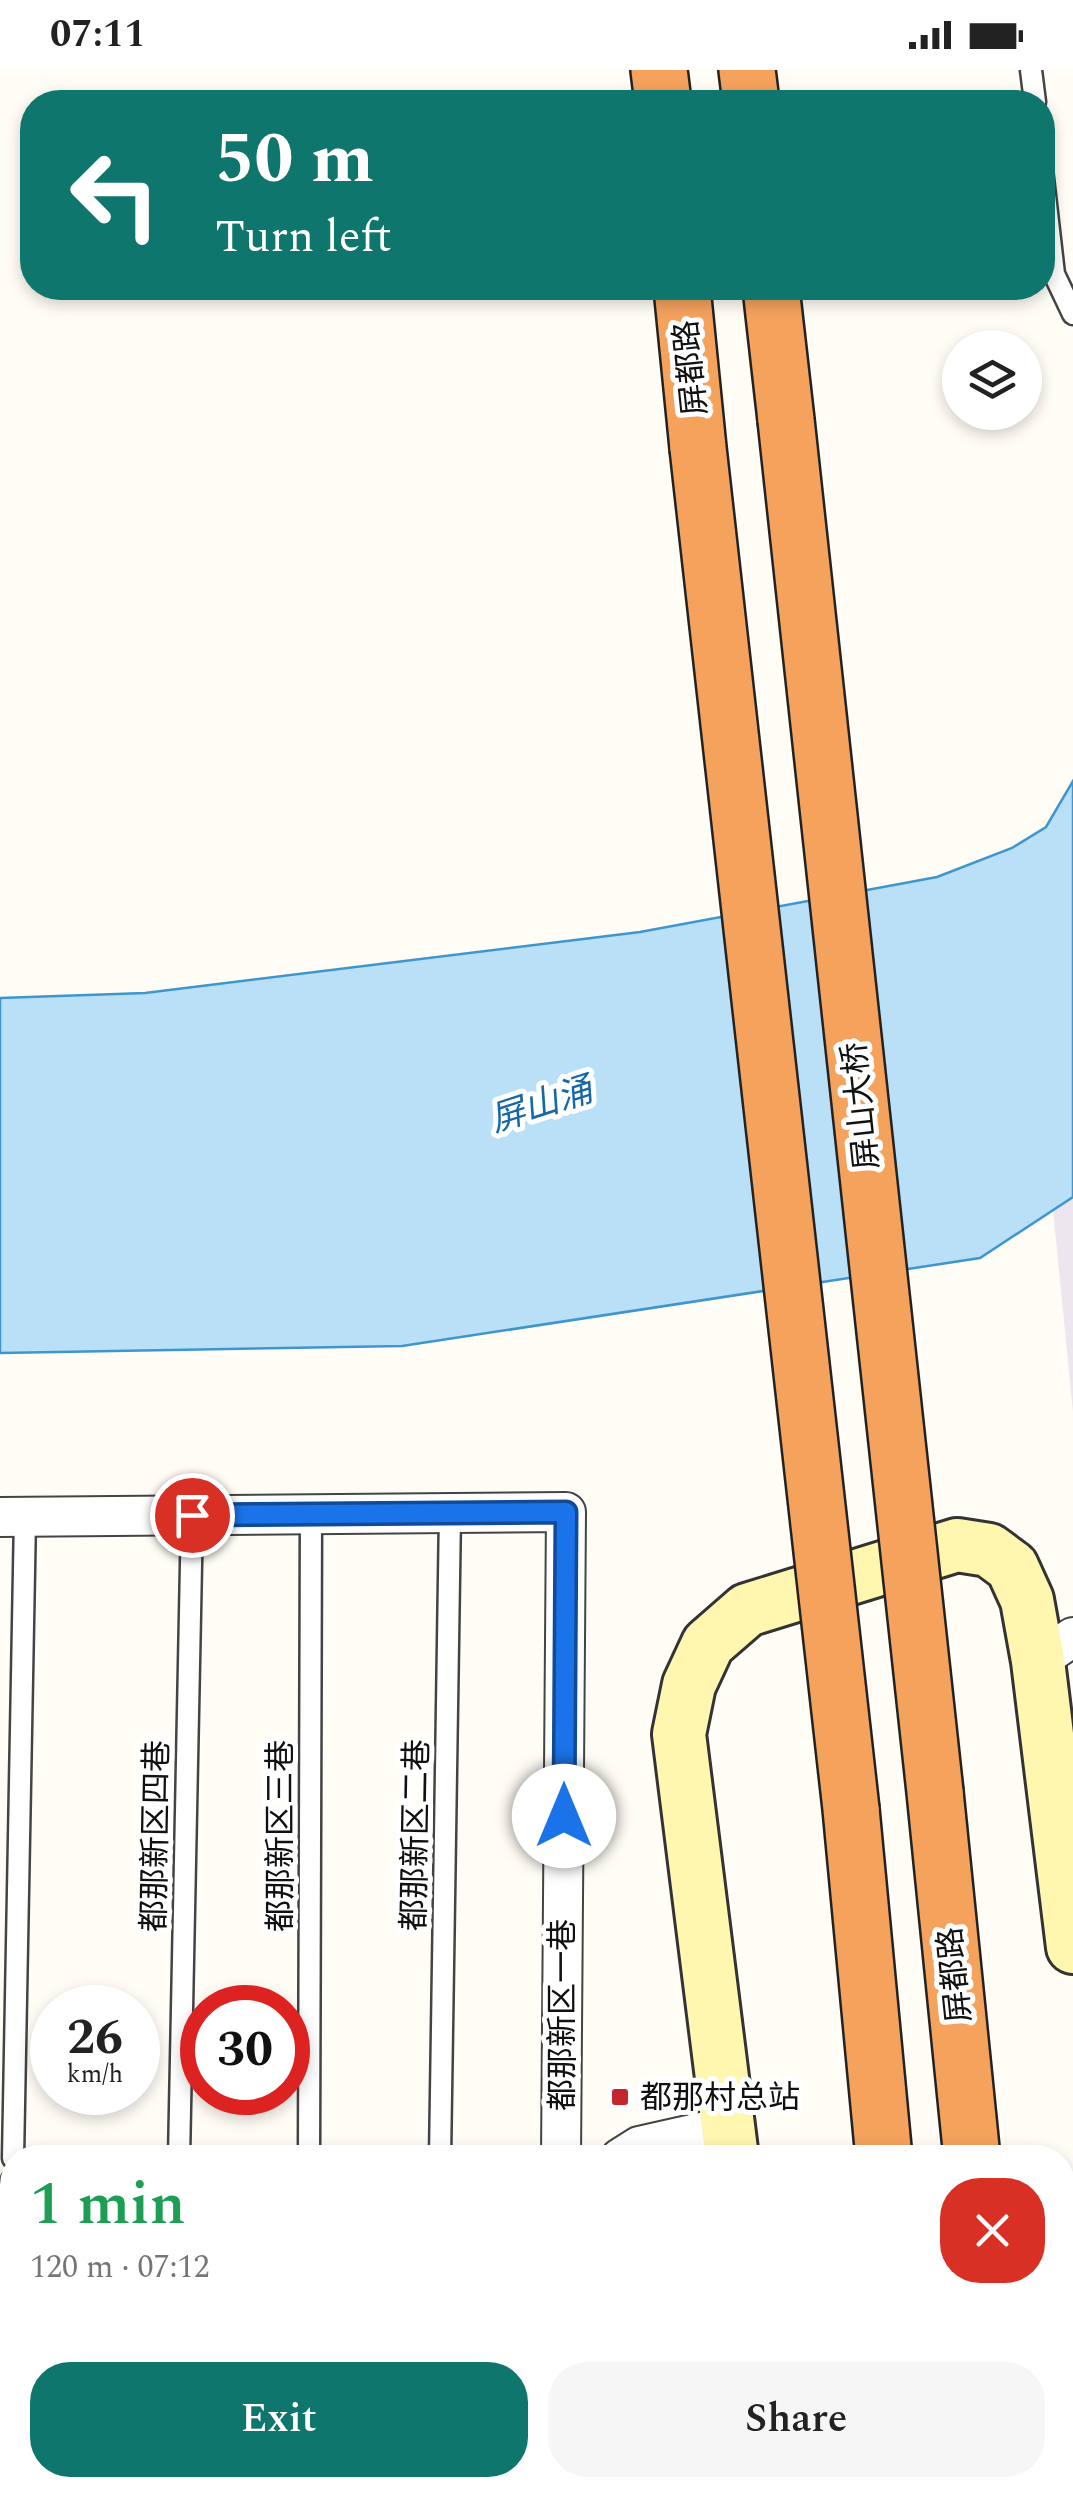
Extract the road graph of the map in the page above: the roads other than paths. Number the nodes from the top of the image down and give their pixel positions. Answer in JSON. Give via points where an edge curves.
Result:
{"nodes":[{"id":1,"x":1055,"y":276,"type":"edge"},
{"id":2,"x":683,"y":300,"type":"edge"},
{"id":3,"x":772,"y":300,"type":"edge"},
{"id":4,"x":1073,"y":314,"type":"edge"},
{"id":5,"x":450,"y":1513,"type":"junction"},
{"id":6,"x":311,"y":1514,"type":"junction"},
{"id":7,"x":192,"y":1515,"type":"junction"},
{"id":8,"x":13,"y":1517,"type":"edge"},
{"id":9,"x":1056,"y":1649,"type":"edge"},
{"id":10,"x":935,"y":1792,"type":"joint"},
{"id":11,"x":1073,"y":1947,"type":"edge"},
{"id":12,"x":730,"y":2142,"type":"edge"},
{"id":13,"x":13,"y":2145,"type":"edge"},
{"id":14,"x":178,"y":2145,"type":"edge"},
{"id":15,"x":309,"y":2145,"type":"edge"},
{"id":16,"x":440,"y":2145,"type":"edge"},
{"id":17,"x":561,"y":2145,"type":"edge"},
{"id":18,"x":662,"y":2145,"type":"edge"},
{"id":19,"x":883,"y":2145,"type":"edge"},
{"id":20,"x":971,"y":2145,"type":"edge"}],
"edges":[{"from":1,"to":4,"type":"lane"},
{"from":2,"to":19,"type":"highway","name":"屏都路","bridge":true},
{"from":3,"to":10,"type":"highway","name":"屏山大桥","bridge":true},
{"from":5,"to":6,"type":"street"},
{"from":5,"to":16,"type":"lane","name":"都那新区二巷"},
{"from":5,"to":17,"type":"street","name":"都那新区一巷","via":[[566,1512]]},
{"from":6,"to":7,"type":"street"},
{"from":6,"to":15,"type":"lane","name":"都那新区三巷"},
{"from":7,"to":8,"type":"street"},
{"from":7,"to":14,"type":"lane","name":"都那新区四巷"},
{"from":8,"to":13,"type":"lane"},
{"from":9,"to":11,"type":"street"},
{"from":9,"to":12,"type":"street","via":[[1012,1567],[990,1550],[957,1546],[747,1610],[708,1644],[688,1685],[679,1734]]},
{"from":10,"to":20,"type":"highway","name":"屏都路"},
{"from":12,"to":18,"type":"street"}]}
